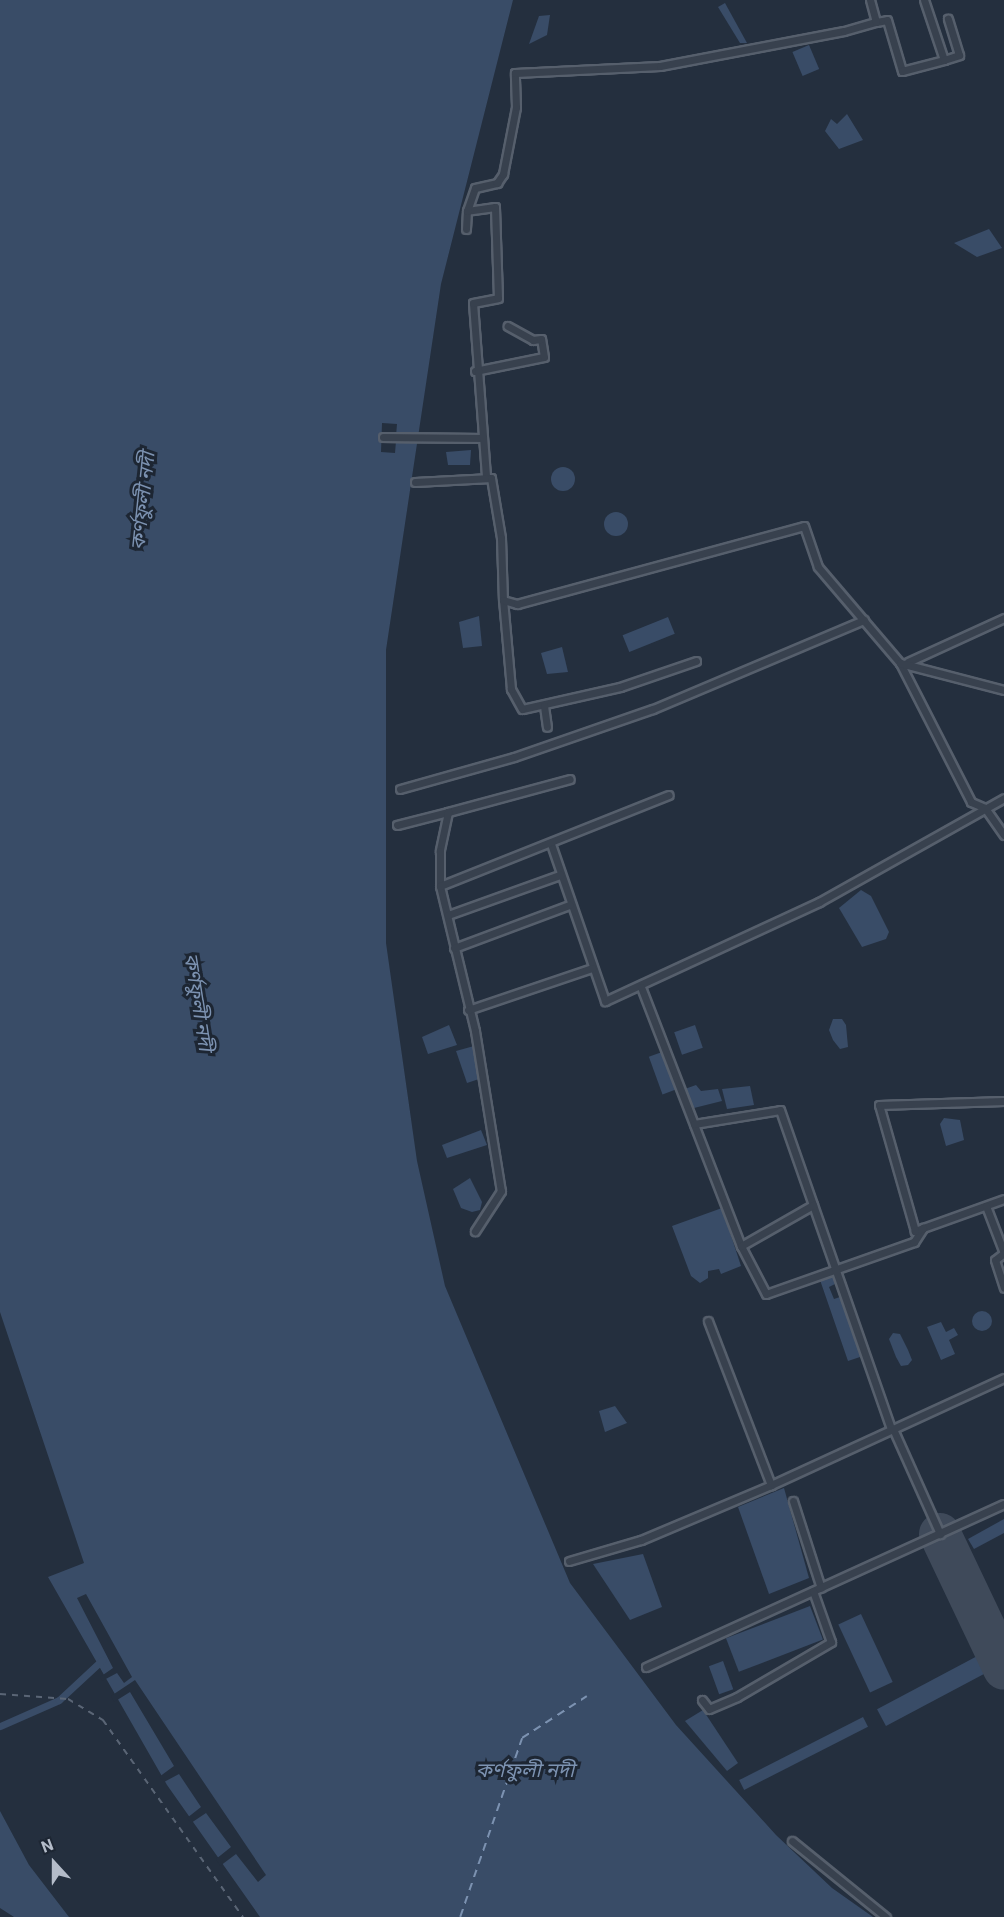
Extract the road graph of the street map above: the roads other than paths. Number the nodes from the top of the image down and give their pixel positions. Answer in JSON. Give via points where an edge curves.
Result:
{"nodes":[{"id":1,"x":870,"y":0,"type":"edge"},
{"id":2,"x":924,"y":0,"type":"edge"},
{"id":3,"x":948,"y":19,"type":"dead end"},
{"id":4,"x":876,"y":22,"type":"junction"},
{"id":5,"x":944,"y":60,"type":"junction"},
{"id":6,"x":467,"y":211,"type":"junction"},
{"id":7,"x":466,"y":229,"type":"dead end"},
{"id":8,"x":508,"y":326,"type":"dead end"},
{"id":9,"x":475,"y":372,"type":"junction"},
{"id":10,"x":383,"y":437,"type":"dead end"},
{"id":11,"x":481,"y":438,"type":"junction"},
{"id":12,"x":486,"y":476,"type":"junction"},
{"id":13,"x":415,"y":482,"type":"dead end"},
{"id":14,"x":503,"y":600,"type":"junction"},
{"id":15,"x":1004,"y":618,"type":"edge"},
{"id":16,"x":864,"y":620,"type":"junction"},
{"id":17,"x":696,"y":661,"type":"dead end"},
{"id":18,"x":904,"y":663,"type":"junction"},
{"id":19,"x":1004,"y":690,"type":"edge"},
{"id":20,"x":544,"y":706,"type":"junction"},
{"id":21,"x":547,"y":728,"type":"dead end"},
{"id":22,"x":570,"y":779,"type":"dead end"},
{"id":23,"x":400,"y":789,"type":"dead end"},
{"id":24,"x":669,"y":795,"type":"dead end"},
{"id":25,"x":1004,"y":798,"type":"edge"},
{"id":26,"x":985,"y":808,"type":"junction"},
{"id":27,"x":448,"y":812,"type":"junction"},
{"id":28,"x":397,"y":825,"type":"dead end"},
{"id":29,"x":1004,"y":835,"type":"edge"},
{"id":30,"x":551,"y":844,"type":"junction"},
{"id":31,"x":560,"y":875,"type":"junction"},
{"id":32,"x":440,"y":886,"type":"junction"},
{"id":33,"x":569,"y":905,"type":"junction"},
{"id":34,"x":448,"y":915,"type":"junction"},
{"id":35,"x":454,"y":948,"type":"junction"},
{"id":36,"x":592,"y":968,"type":"junction"},
{"id":37,"x":641,"y":987,"type":"junction"},
{"id":38,"x":468,"y":1010,"type":"junction"},
{"id":39,"x":1004,"y":1101,"type":"edge"},
{"id":40,"x":694,"y":1124,"type":"junction"},
{"id":41,"x":1004,"y":1199,"type":"edge"},
{"id":42,"x":813,"y":1205,"type":"junction"},
{"id":43,"x":986,"y":1206,"type":"junction"},
{"id":44,"x":923,"y":1228,"type":"junction"},
{"id":45,"x":475,"y":1231,"type":"dead end"},
{"id":46,"x":741,"y":1246,"type":"junction"},
{"id":47,"x":1004,"y":1253,"type":"edge"},
{"id":48,"x":833,"y":1272,"type":"junction"},
{"id":49,"x":1004,"y":1288,"type":"edge"},
{"id":50,"x":708,"y":1321,"type":"dead end"},
{"id":51,"x":1004,"y":1378,"type":"edge"},
{"id":52,"x":893,"y":1430,"type":"junction"},
{"id":53,"x":771,"y":1485,"type":"junction"},
{"id":54,"x":793,"y":1501,"type":"dead end"},
{"id":55,"x":1004,"y":1504,"type":"edge"},
{"id":56,"x":940,"y":1534,"type":"junction"},
{"id":57,"x":569,"y":1561,"type":"dead end"},
{"id":58,"x":821,"y":1588,"type":"junction"},
{"id":59,"x":813,"y":1592,"type":"junction"},
{"id":60,"x":646,"y":1667,"type":"dead end"},
{"id":61,"x":702,"y":1700,"type":"dead end"},
{"id":62,"x":792,"y":1841,"type":"dead end"},
{"id":63,"x":886,"y":1917,"type":"edge"}],
"edges":[{"from":1,"to":4,"type":"street"},
{"from":2,"to":5,"type":"street"},
{"from":3,"to":5,"type":"street","via":[[959,55]]},
{"from":4,"to":5,"type":"street","via":[[887,20],[902,71]]},
{"from":4,"to":6,"type":"street","via":[[660,66],[515,73],[516,107],[503,174],[497,183],[475,188]]},
{"from":6,"to":7,"type":"street"},
{"from":6,"to":9,"type":"street","via":[[495,207],[498,298],[473,303]]},
{"from":8,"to":9,"type":"street","via":[[533,340],[541,339],[544,357]]},
{"from":9,"to":11,"type":"street"},
{"from":10,"to":11,"type":"street"},
{"from":11,"to":12,"type":"street"},
{"from":12,"to":13,"type":"street"},
{"from":12,"to":14,"type":"street","via":[[495,490]]},
{"from":14,"to":16,"type":"street","via":[[517,604],[804,526],[818,567]]},
{"from":14,"to":20,"type":"street","via":[[511,689],[522,710]]},
{"from":15,"to":18,"type":"street"},
{"from":16,"to":18,"type":"street"},
{"from":16,"to":23,"type":"street","via":[[653,709],[514,757]]},
{"from":17,"to":20,"type":"street"},
{"from":18,"to":19,"type":"street"},
{"from":18,"to":26,"type":"street","via":[[971,802]]},
{"from":20,"to":21,"type":"street"},
{"from":22,"to":27,"type":"street"},
{"from":24,"to":30,"type":"street"},
{"from":25,"to":26,"type":"street"},
{"from":26,"to":29,"type":"street"},
{"from":26,"to":37,"type":"street","via":[[819,902]]},
{"from":27,"to":28,"type":"street"},
{"from":27,"to":32,"type":"street","via":[[440,852]]},
{"from":30,"to":31,"type":"street"},
{"from":30,"to":32,"type":"street"},
{"from":31,"to":33,"type":"street"},
{"from":31,"to":34,"type":"street"},
{"from":32,"to":34,"type":"street"},
{"from":33,"to":35,"type":"street"},
{"from":33,"to":36,"type":"street"},
{"from":34,"to":35,"type":"street"},
{"from":35,"to":38,"type":"street"},
{"from":36,"to":37,"type":"street","via":[[605,1001]]},
{"from":36,"to":38,"type":"street"},
{"from":37,"to":40,"type":"street"},
{"from":38,"to":45,"type":"street","via":[[501,1191]]},
{"from":39,"to":44,"type":"street","via":[[879,1105],[915,1231]]},
{"from":40,"to":42,"type":"street","via":[[780,1110]]},
{"from":40,"to":46,"type":"street"},
{"from":41,"to":43,"type":"street"},
{"from":42,"to":46,"type":"street"},
{"from":42,"to":48,"type":"street"},
{"from":43,"to":44,"type":"street"},
{"from":43,"to":47,"type":"street"},
{"from":44,"to":48,"type":"street","via":[[914,1242]]},
{"from":46,"to":48,"type":"street","via":[[766,1294]]},
{"from":47,"to":49,"type":"street","via":[[995,1260]]},
{"from":48,"to":52,"type":"street"},
{"from":50,"to":53,"type":"street"},
{"from":51,"to":52,"type":"street"},
{"from":52,"to":53,"type":"street"},
{"from":52,"to":56,"type":"street"},
{"from":53,"to":57,"type":"street","via":[[641,1540]]},
{"from":54,"to":58,"type":"street"},
{"from":55,"to":56,"type":"street"},
{"from":56,"to":58,"type":"street"},
{"from":58,"to":59,"type":"street"},
{"from":59,"to":60,"type":"street"},
{"from":59,"to":61,"type":"street","via":[[831,1642],[745,1693],[709,1709]]},
{"from":62,"to":63,"type":"street"}]}
